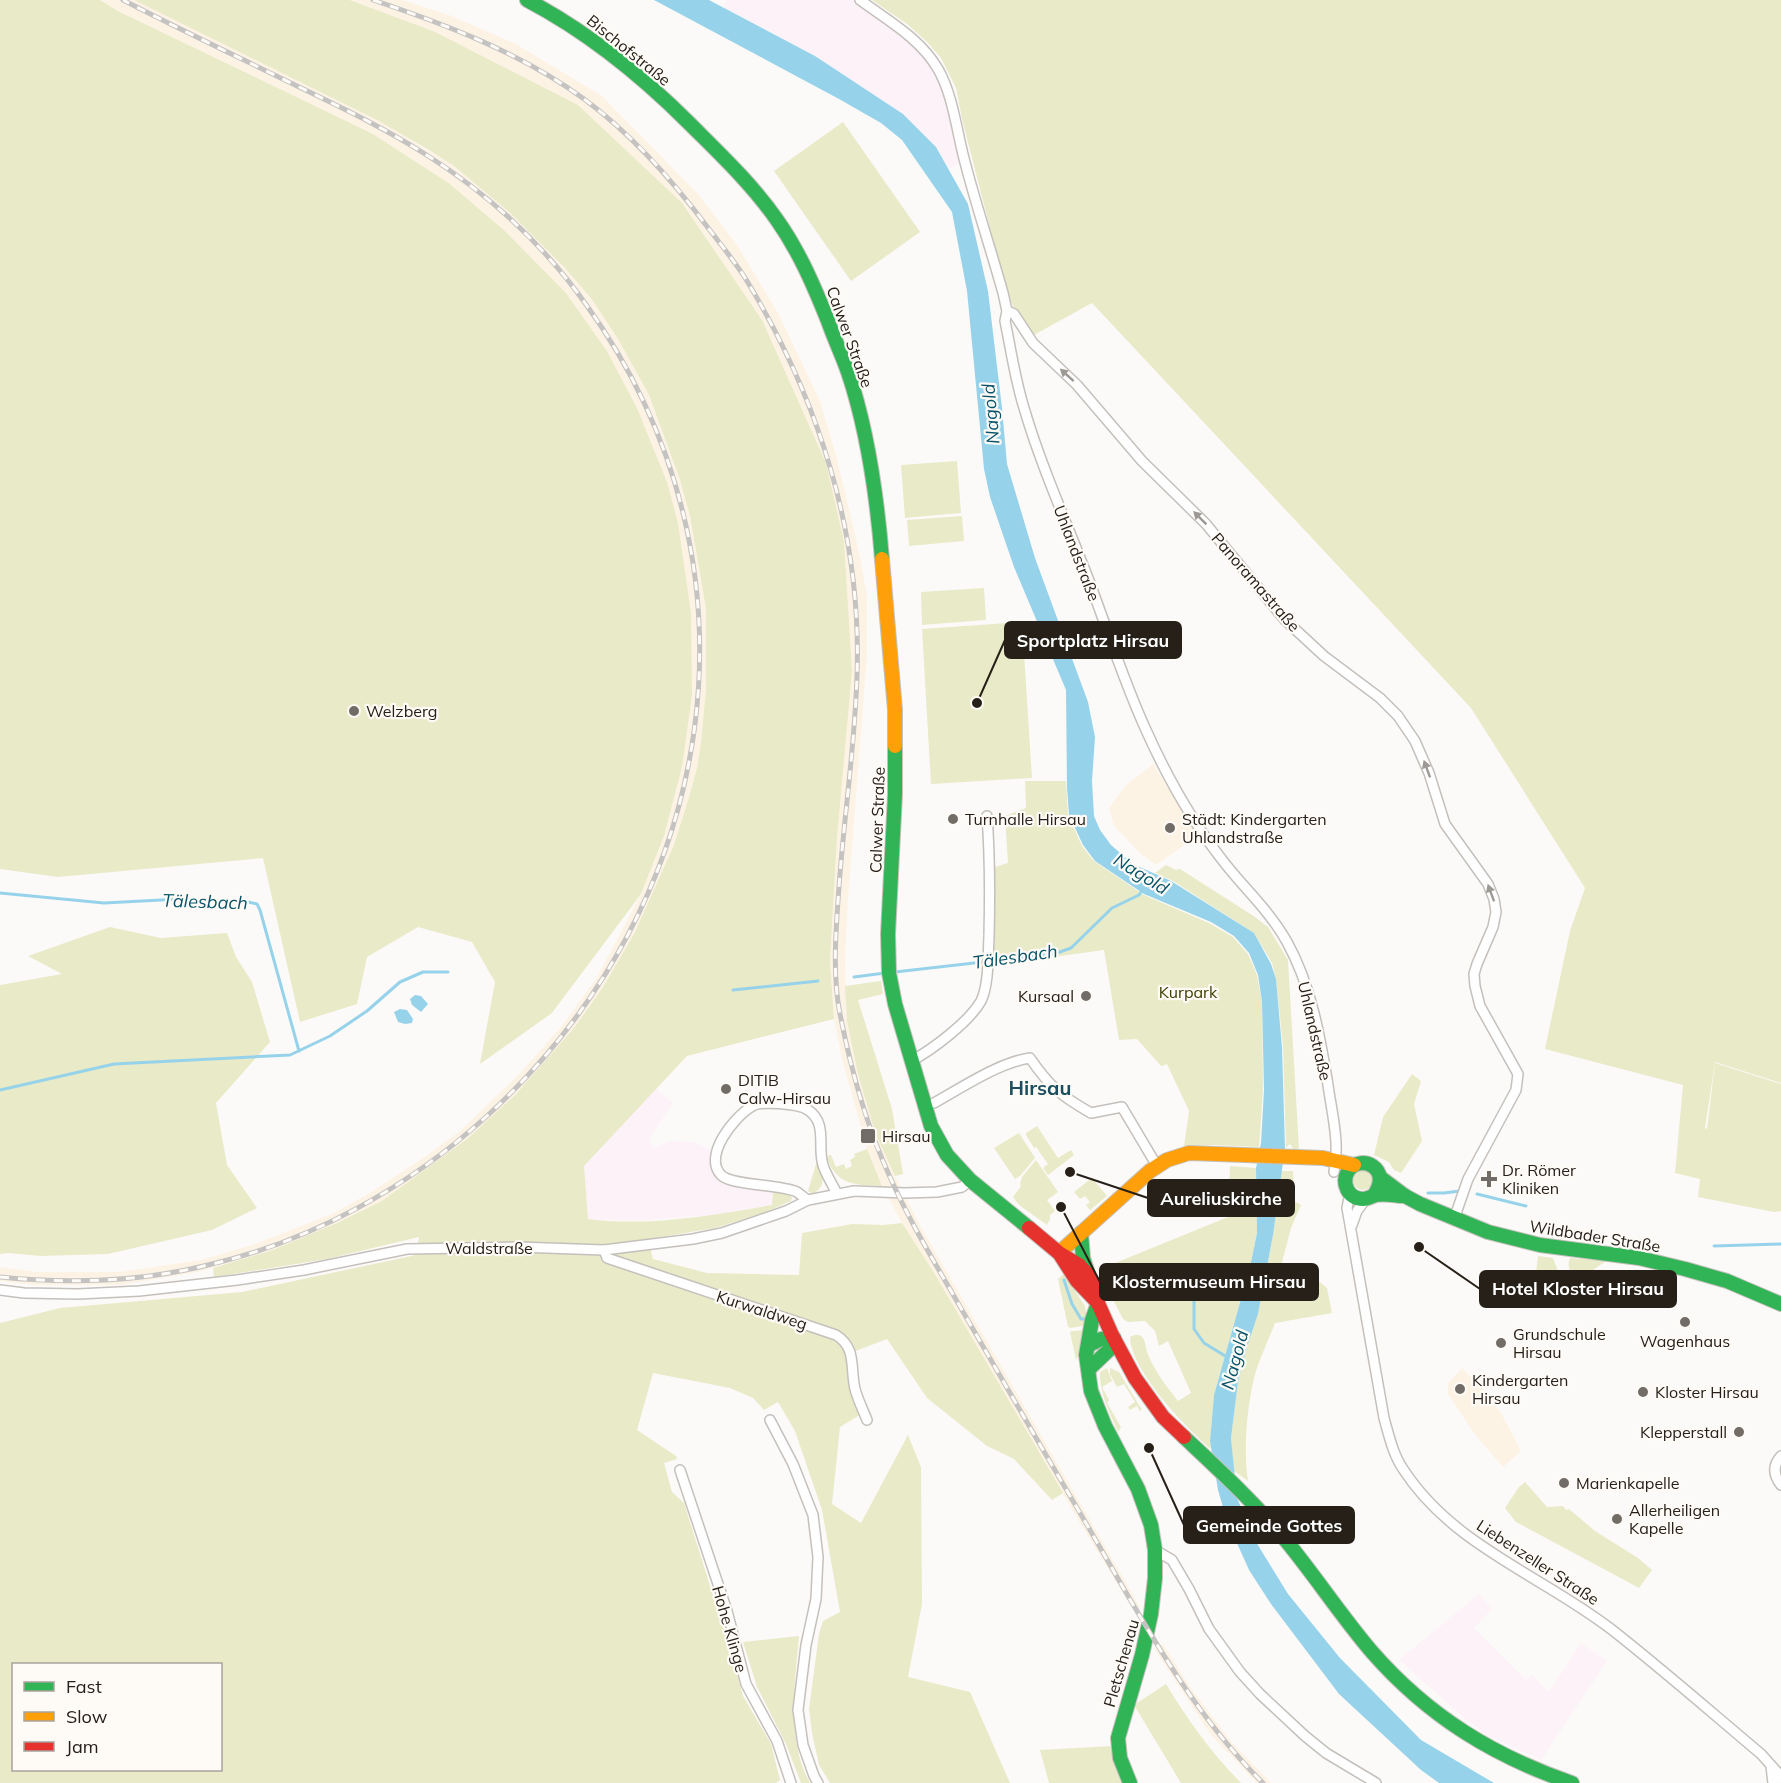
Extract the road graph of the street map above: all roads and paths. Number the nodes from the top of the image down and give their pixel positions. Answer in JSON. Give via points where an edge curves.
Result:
{"nodes":[{"id":1,"x":527,"y":0,"type":"edge"},
{"id":2,"x":860,"y":0,"type":"edge"},
{"id":3,"x":677,"y":111,"type":"joint"},
{"id":4,"x":1007,"y":311,"type":"junction"},
{"id":5,"x":987,"y":816,"type":"dead end"},
{"id":6,"x":911,"y":1061,"type":"junction"},
{"id":7,"x":934,"y":1103,"type":"dead end"},
{"id":8,"x":1354,"y":1165,"type":"junction"},
{"id":9,"x":1157,"y":1166,"type":"junction"},
{"id":10,"x":1335,"y":1167,"type":"junction"},
{"id":11,"x":1381,"y":1179,"type":"junction"},
{"id":12,"x":970,"y":1180,"type":"junction"},
{"id":13,"x":1347,"y":1187,"type":"junction"},
{"id":14,"x":837,"y":1194,"type":"junction"},
{"id":15,"x":1405,"y":1196,"type":"junction"},
{"id":16,"x":1370,"y":1197,"type":"junction"},
{"id":17,"x":808,"y":1200,"type":"junction"},
{"id":18,"x":1454,"y":1220,"type":"junction"},
{"id":19,"x":1351,"y":1227,"type":"junction"},
{"id":20,"x":1081,"y":1233,"type":"junction"},
{"id":21,"x":604,"y":1250,"type":"junction"},
{"id":22,"x":1059,"y":1253,"type":"junction"},
{"id":23,"x":1088,"y":1274,"type":"junction"},
{"id":24,"x":0,"y":1290,"type":"edge"},
{"id":25,"x":1098,"y":1303,"type":"junction"},
{"id":26,"x":1781,"y":1304,"type":"edge"},
{"id":27,"x":1114,"y":1338,"type":"junction"},
{"id":28,"x":1089,"y":1345,"type":"junction"},
{"id":29,"x":1089,"y":1369,"type":"junction"},
{"id":30,"x":770,"y":1420,"type":"dead end"},
{"id":31,"x":867,"y":1420,"type":"dead end"},
{"id":32,"x":1781,"y":1456,"type":"edge"},
{"id":33,"x":680,"y":1470,"type":"dead end"},
{"id":34,"x":1781,"y":1485,"type":"edge"},
{"id":35,"x":1155,"y":1550,"type":"junction"},
{"id":36,"x":1771,"y":1764,"type":"junction"},
{"id":37,"x":1781,"y":1780,"type":"edge"},
{"id":38,"x":791,"y":1783,"type":"edge"},
{"id":39,"x":818,"y":1783,"type":"edge"},
{"id":40,"x":1130,"y":1783,"type":"edge"},
{"id":41,"x":1376,"y":1783,"type":"edge"},
{"id":42,"x":1572,"y":1783,"type":"edge"},
{"id":43,"x":1773,"y":1783,"type":"edge"}],
"edges":[{"from":1,"to":3,"type":"main road","name":"Bischofstraße","via":[[594,40]]},
{"from":2,"to":4,"type":"street","name":"Uhlandstraße","via":[[907,34],[938,69]]},
{"from":3,"to":6,"type":"main road","name":"Calwer Straße","via":[[755,191],[792,243],[829,322],[862,424],[880,529],[895,710],[896,794],[888,960],[891,987]]},
{"from":4,"to":10,"type":"street","name":"Uhlandstraße","via":[[1007,332],[1030,429],[1146,730],[1172,782],[1212,846],[1267,911],[1301,969],[1325,1069],[1337,1147]]},
{"from":18,"to":4,"type":"street","name":"Panoramastraße","one_way":true,"via":[[1468,1179],[1516,1089],[1518,1074],[1477,999],[1474,974],[1491,936],[1496,912],[1488,884],[1445,824],[1422,755],[1398,716],[1284,619],[1206,524],[1142,461],[1077,385],[1033,343],[1014,314]]},
{"from":5,"to":6,"type":"street","via":[[988,954],[981,1000],[944,1039]]},
{"from":6,"to":12,"type":"main road","name":"Calwer Straße","via":[[931,1126],[947,1155]]},
{"from":7,"to":9,"type":"street","via":[[1018,1059],[1030,1058],[1044,1079],[1066,1099],[1091,1113],[1122,1107]]},
{"from":8,"to":10,"type":"main road"},
{"from":8,"to":11,"type":"main road","via":[[1373,1166]]},
{"from":8,"to":13,"type":"main road","via":[[1347,1172]]},
{"from":9,"to":10,"type":"main road","via":[[1189,1153],[1215,1153],[1299,1158]]},
{"from":9,"to":20,"type":"main road"},
{"from":10,"to":13,"type":"main road"},
{"from":11,"to":15,"type":"main road","name":"Wildbader Straße"},
{"from":11,"to":16,"type":"main road","via":[[1380,1188]]},
{"from":12,"to":14,"type":"street","name":"Waldstraße","via":[[962,1187],[937,1192]]},
{"from":12,"to":22,"type":"main road","name":"Calwer Straße"},
{"from":13,"to":16,"type":"main road","via":[[1357,1198]]},
{"from":13,"to":19,"type":"street","name":"Liebenzeller Straße"},
{"from":14,"to":17,"type":"street","name":"Waldstraße"},
{"from":14,"to":17,"type":"street","via":[[823,1165],[822,1130],[808,1110],[779,1103],[752,1106],[722,1139],[717,1149],[717,1169],[727,1179],[797,1192]]},
{"from":15,"to":16,"type":"main road","name":"Wildbader Straße"},
{"from":15,"to":18,"type":"main road","name":"Wildbader Straße"},
{"from":16,"to":19,"type":"street","via":[[1357,1211]]},
{"from":17,"to":21,"type":"street","name":"Waldstraße","via":[[722,1233]]},
{"from":18,"to":26,"type":"main road","name":"Wildbader Straße","via":[[1520,1241],[1685,1269],[1727,1281]]},
{"from":19,"to":36,"type":"street","name":"Liebenzeller Straße","via":[[1390,1443],[1414,1484],[1464,1534],[1610,1629]]},
{"from":20,"to":22,"type":"main road"},
{"from":20,"to":23,"type":"main road"},
{"from":21,"to":24,"type":"street","name":"Waldstraße","via":[[406,1249],[304,1270],[139,1291],[78,1294]]},
{"from":21,"to":31,"type":"street","name":"Kurwaldweg","via":[[607,1257],[616,1261],[845,1340],[855,1390]]},
{"from":22,"to":23,"type":"main road"},
{"from":22,"to":25,"type":"main road"},
{"from":23,"to":25,"type":"main road"},
{"from":25,"to":27,"type":"main road"},
{"from":25,"to":28,"type":"main road","name":"Pletschenau"},
{"from":27,"to":28,"type":"main road"},
{"from":27,"to":29,"type":"main road","via":[[1111,1348]]},
{"from":27,"to":42,"type":"main road","via":[[1150,1402],[1262,1513],[1401,1683],[1484,1746],[1514,1762]]},
{"from":28,"to":29,"type":"main road","name":"Pletschenau"},
{"from":29,"to":35,"type":"main road","name":"Pletschenau","via":[[1095,1405],[1138,1489]]},
{"from":30,"to":39,"type":"street","via":[[813,1515],[818,1557],[816,1599],[798,1710],[803,1745]]},
{"from":32,"to":34,"type":"street","via":[[1774,1469]]},
{"from":33,"to":38,"type":"street","name":"Hohe Klinge","via":[[727,1611],[746,1684],[777,1741]]},
{"from":35,"to":40,"type":"main road","name":"Pletschenau","via":[[1152,1614],[1118,1738],[1120,1758]]},
{"from":35,"to":41,"type":"street","via":[[1172,1560],[1209,1629],[1260,1694],[1305,1736]]},
{"from":36,"to":37,"type":"street","name":"Liebenzeller Straße"},
{"from":36,"to":43,"type":"street"}]}
